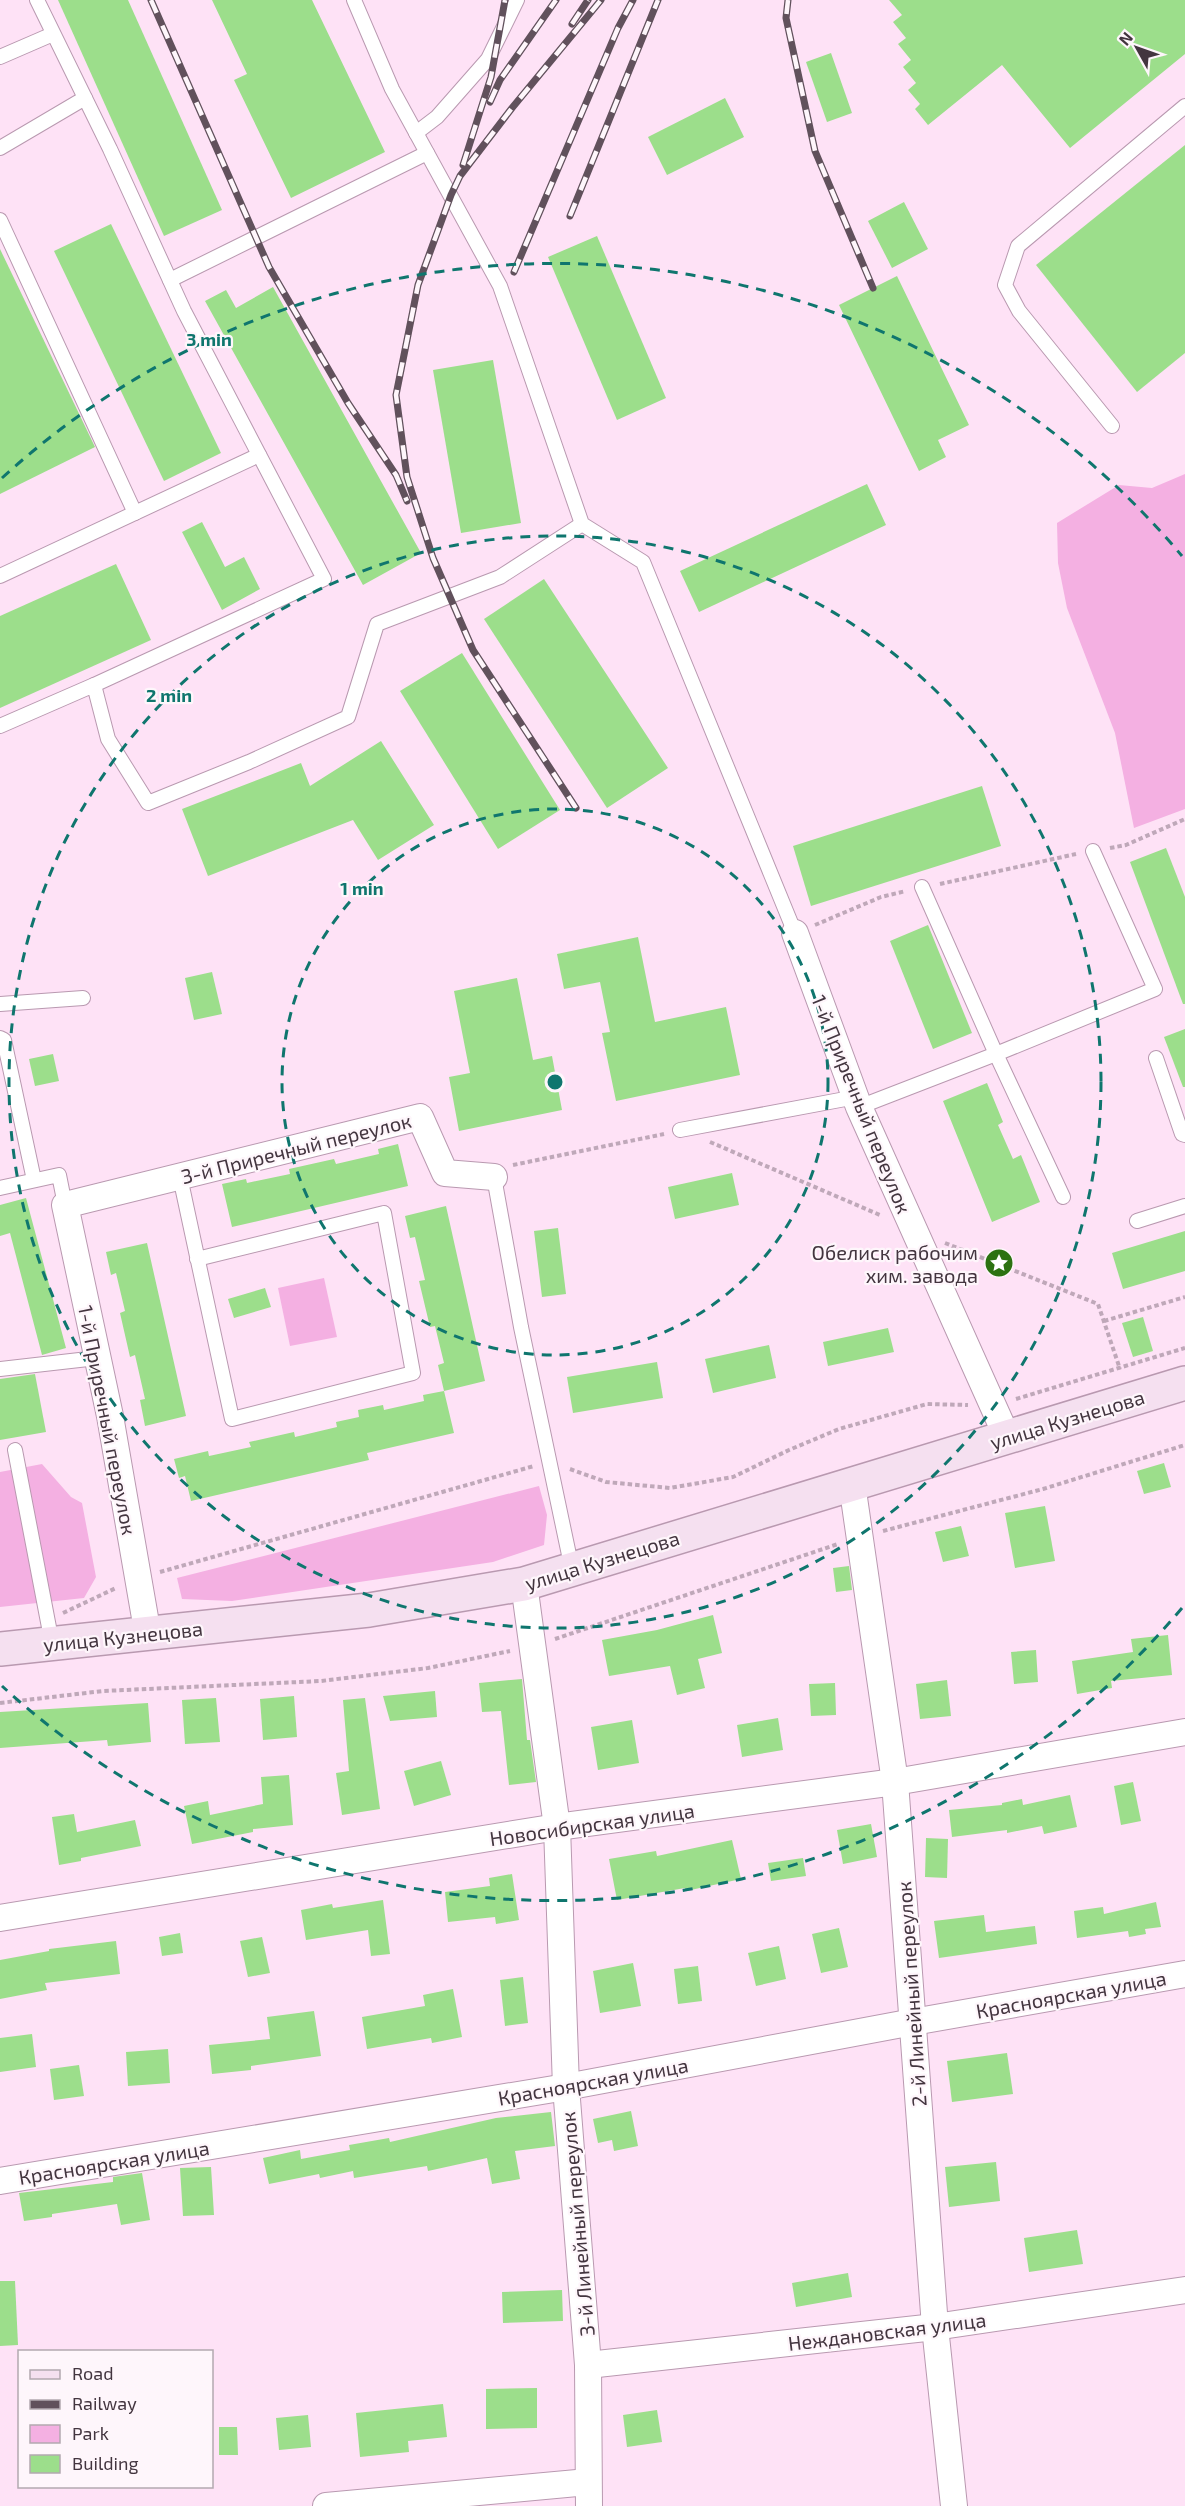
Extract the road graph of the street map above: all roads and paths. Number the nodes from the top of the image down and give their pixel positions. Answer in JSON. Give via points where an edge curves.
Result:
{"nodes":[{"id":1,"x":37,"y":0,"type":"edge"},
{"id":2,"x":354,"y":0,"type":"edge"},
{"id":3,"x":517,"y":0,"type":"edge"},
{"id":4,"x":53,"y":34,"type":"junction"},
{"id":5,"x":0,"y":57,"type":"edge"},
{"id":6,"x":85,"y":98,"type":"junction"},
{"id":7,"x":1185,"y":106,"type":"edge"},
{"id":8,"x":416,"y":133,"type":"junction"},
{"id":9,"x":0,"y":148,"type":"edge"},
{"id":10,"x":427,"y":153,"type":"junction"},
{"id":11,"x":0,"y":220,"type":"edge"},
{"id":12,"x":170,"y":280,"type":"junction"},
{"id":13,"x":1112,"y":426,"type":"dead end"},
{"id":14,"x":259,"y":455,"type":"junction"},
{"id":15,"x":135,"y":513,"type":"junction"},
{"id":16,"x":582,"y":524,"type":"junction"},
{"id":17,"x":0,"y":576,"type":"edge"},
{"id":18,"x":94,"y":685,"type":"junction"},
{"id":19,"x":0,"y":726,"type":"edge"},
{"id":20,"x":1185,"y":819,"type":"edge"},
{"id":21,"x":1093,"y":851,"type":"junction"},
{"id":22,"x":922,"y":887,"type":"junction"},
{"id":23,"x":795,"y":933,"type":"junction"},
{"id":24,"x":83,"y":998,"type":"dead end"},
{"id":25,"x":0,"y":1004,"type":"edge"},
{"id":26,"x":0,"y":1038,"type":"edge"},
{"id":27,"x":996,"y":1054,"type":"junction"},
{"id":28,"x":1156,"y":1058,"type":"dead end"},
{"id":29,"x":857,"y":1102,"type":"junction"},
{"id":30,"x":680,"y":1130,"type":"joint"},
{"id":31,"x":1185,"y":1135,"type":"edge"},
{"id":32,"x":180,"y":1177,"type":"junction"},
{"id":33,"x":494,"y":1177,"type":"junction"},
{"id":34,"x":34,"y":1180,"type":"junction"},
{"id":35,"x":0,"y":1188,"type":"edge"},
{"id":36,"x":1064,"y":1197,"type":"dead end"},
{"id":37,"x":65,"y":1205,"type":"junction"},
{"id":38,"x":1185,"y":1206,"type":"edge"},
{"id":39,"x":1137,"y":1221,"type":"dead end"},
{"id":40,"x":197,"y":1259,"type":"junction"},
{"id":41,"x":1185,"y":1297,"type":"edge"},
{"id":42,"x":1104,"y":1322,"type":"dead end"},
{"id":43,"x":1185,"y":1348,"type":"edge"},
{"id":44,"x":98,"y":1358,"type":"junction"},
{"id":45,"x":0,"y":1369,"type":"edge"},
{"id":46,"x":1185,"y":1383,"type":"edge"},
{"id":47,"x":994,"y":1406,"type":"junction"},
{"id":48,"x":1007,"y":1437,"type":"junction"},
{"id":49,"x":1185,"y":1445,"type":"edge"},
{"id":50,"x":15,"y":1450,"type":"dead end"},
{"id":51,"x":548,"y":1462,"type":"junction"},
{"id":52,"x":852,"y":1484,"type":"junction"},
{"id":53,"x":860,"y":1537,"type":"junction"},
{"id":54,"x":572,"y":1569,"type":"junction"},
{"id":55,"x":138,"y":1578,"type":"junction"},
{"id":56,"x":524,"y":1584,"type":"junction"},
{"id":57,"x":50,"y":1631,"type":"junction"},
{"id":58,"x":148,"y":1635,"type":"junction"},
{"id":59,"x":533,"y":1647,"type":"junction"},
{"id":60,"x":0,"y":1649,"type":"edge"},
{"id":61,"x":0,"y":1703,"type":"edge"},
{"id":62,"x":1185,"y":1732,"type":"edge"},
{"id":63,"x":895,"y":1782,"type":"junction"},
{"id":64,"x":557,"y":1827,"type":"junction"},
{"id":65,"x":0,"y":1918,"type":"edge"},
{"id":66,"x":1185,"y":1974,"type":"edge"},
{"id":67,"x":913,"y":2022,"type":"junction"},
{"id":68,"x":566,"y":2087,"type":"junction"},
{"id":69,"x":0,"y":2181,"type":"edge"},
{"id":70,"x":1185,"y":2290,"type":"edge"},
{"id":71,"x":935,"y":2327,"type":"junction"},
{"id":72,"x":588,"y":2366,"type":"junction"},
{"id":73,"x":589,"y":2494,"type":"edge"},
{"id":74,"x":326,"y":2506,"type":"edge"},
{"id":75,"x":954,"y":2506,"type":"edge"}],
"edges":[{"from":1,"to":4,"type":"lane"},
{"from":2,"to":8,"type":"lane","via":[[392,89]]},
{"from":3,"to":8,"type":"lane","via":[[488,58],[437,117]]},
{"from":4,"to":5,"type":"lane"},
{"from":4,"to":6,"type":"lane"},
{"from":6,"to":9,"type":"lane"},
{"from":6,"to":12,"type":"lane"},
{"from":7,"to":13,"type":"lane","via":[[1018,246],[1005,285],[1019,311]]},
{"from":8,"to":10,"type":"lane"},
{"from":10,"to":12,"type":"lane"},
{"from":10,"to":16,"type":"lane","via":[[500,286]]},
{"from":11,"to":15,"type":"lane"},
{"from":12,"to":14,"type":"lane"},
{"from":14,"to":15,"type":"lane"},
{"from":14,"to":18,"type":"lane","via":[[324,579]]},
{"from":15,"to":17,"type":"lane"},
{"from":16,"to":18,"type":"lane","via":[[500,577],[377,624],[348,717],[148,803],[108,739]]},
{"from":16,"to":23,"type":"lane","via":[[643,562]]},
{"from":18,"to":19,"type":"lane"},
{"from":20,"to":21,"type":"path","via":[[1126,845]]},
{"from":21,"to":22,"type":"path"},
{"from":21,"to":27,"type":"lane","via":[[1155,989]]},
{"from":22,"to":23,"type":"path","via":[[881,897]]},
{"from":22,"to":27,"type":"lane"},
{"from":23,"to":29,"type":"street","name":"1-й Приречный переулок"},
{"from":24,"to":25,"type":"lane"},
{"from":26,"to":34,"type":"lane","via":[[4,1040]]},
{"from":27,"to":29,"type":"lane"},
{"from":27,"to":36,"type":"lane"},
{"from":28,"to":31,"type":"lane"},
{"from":29,"to":30,"type":"lane"},
{"from":29,"to":47,"type":"street","name":"1-й Приречный переулок"},
{"from":30,"to":33,"type":"path","via":[[515,1163]]},
{"from":32,"to":33,"type":"street","name":"3-й Приречный переулок","via":[[420,1116],[446,1173]]},
{"from":32,"to":37,"type":"street","name":"3-й Приречный переулок"},
{"from":32,"to":40,"type":"lane"},
{"from":33,"to":51,"type":"lane"},
{"from":34,"to":35,"type":"lane"},
{"from":34,"to":37,"type":"lane","via":[[59,1175]]},
{"from":37,"to":44,"type":"street","name":"1-й Приречный переулок"},
{"from":38,"to":39,"type":"lane"},
{"from":40,"to":40,"type":"lane","via":[[231,1419],[413,1373],[384,1213]]},
{"from":41,"to":42,"type":"path"},
{"from":43,"to":47,"type":"path"},
{"from":44,"to":45,"type":"lane"},
{"from":44,"to":55,"type":"street","name":"1-й Приречный переулок"},
{"from":46,"to":48,"type":"main road","name":"улица Кузнецова"},
{"from":47,"to":48,"type":"street","name":"1-й Приречный переулок"},
{"from":47,"to":51,"type":"path","via":[[927,1404],[839,1429],[733,1477],[670,1488],[606,1482]]},
{"from":48,"to":52,"type":"main road","name":"улица Кузнецова"},
{"from":49,"to":53,"type":"path","via":[[1042,1489]]},
{"from":50,"to":57,"type":"lane"},
{"from":51,"to":54,"type":"lane"},
{"from":51,"to":55,"type":"path"},
{"from":52,"to":53,"type":"street","name":"2-й Линейный переулок"},
{"from":52,"to":54,"type":"main road","name":"улица Кузнецова"},
{"from":53,"to":59,"type":"path"},
{"from":53,"to":63,"type":"street","name":"2-й Линейный переулок"},
{"from":54,"to":56,"type":"main road","name":"улица Кузнецова"},
{"from":55,"to":57,"type":"path"},
{"from":55,"to":58,"type":"street","name":"1-й Приречный переулок"},
{"from":56,"to":58,"type":"main road","name":"улица Кузнецова","via":[[369,1610]]},
{"from":56,"to":59,"type":"street","name":"3-й Линейный переулок"},
{"from":57,"to":58,"type":"main road","name":"улица Кузнецова"},
{"from":57,"to":60,"type":"main road","name":"улица Кузнецова"},
{"from":59,"to":61,"type":"path","via":[[428,1668],[321,1681],[104,1691]]},
{"from":59,"to":64,"type":"street","name":"3-й Линейный переулок"},
{"from":62,"to":63,"type":"street","name":"Новосибирская улица"},
{"from":63,"to":64,"type":"street","name":"Новосибирская улица"},
{"from":63,"to":67,"type":"street","name":"2-й Линейный переулок"},
{"from":64,"to":65,"type":"street","name":"Новосибирская улица"},
{"from":64,"to":68,"type":"street","name":"3-й Линейный переулок"},
{"from":66,"to":67,"type":"street","name":"Красноярская улица"},
{"from":67,"to":68,"type":"street","name":"Красноярская улица"},
{"from":67,"to":71,"type":"street","name":"2-й Линейный переулок"},
{"from":68,"to":69,"type":"street","name":"Красноярская улица"},
{"from":68,"to":72,"type":"street","name":"3-й Линейный переулок"},
{"from":70,"to":71,"type":"street","name":"Неждановская улица"},
{"from":71,"to":72,"type":"street","name":"Неждановская улица"},
{"from":71,"to":75,"type":"street","name":"2-й Линейный переулок"},
{"from":72,"to":73,"type":"street","name":"3-й Линейный переулок"},
{"from":73,"to":74,"type":"street"}]}
